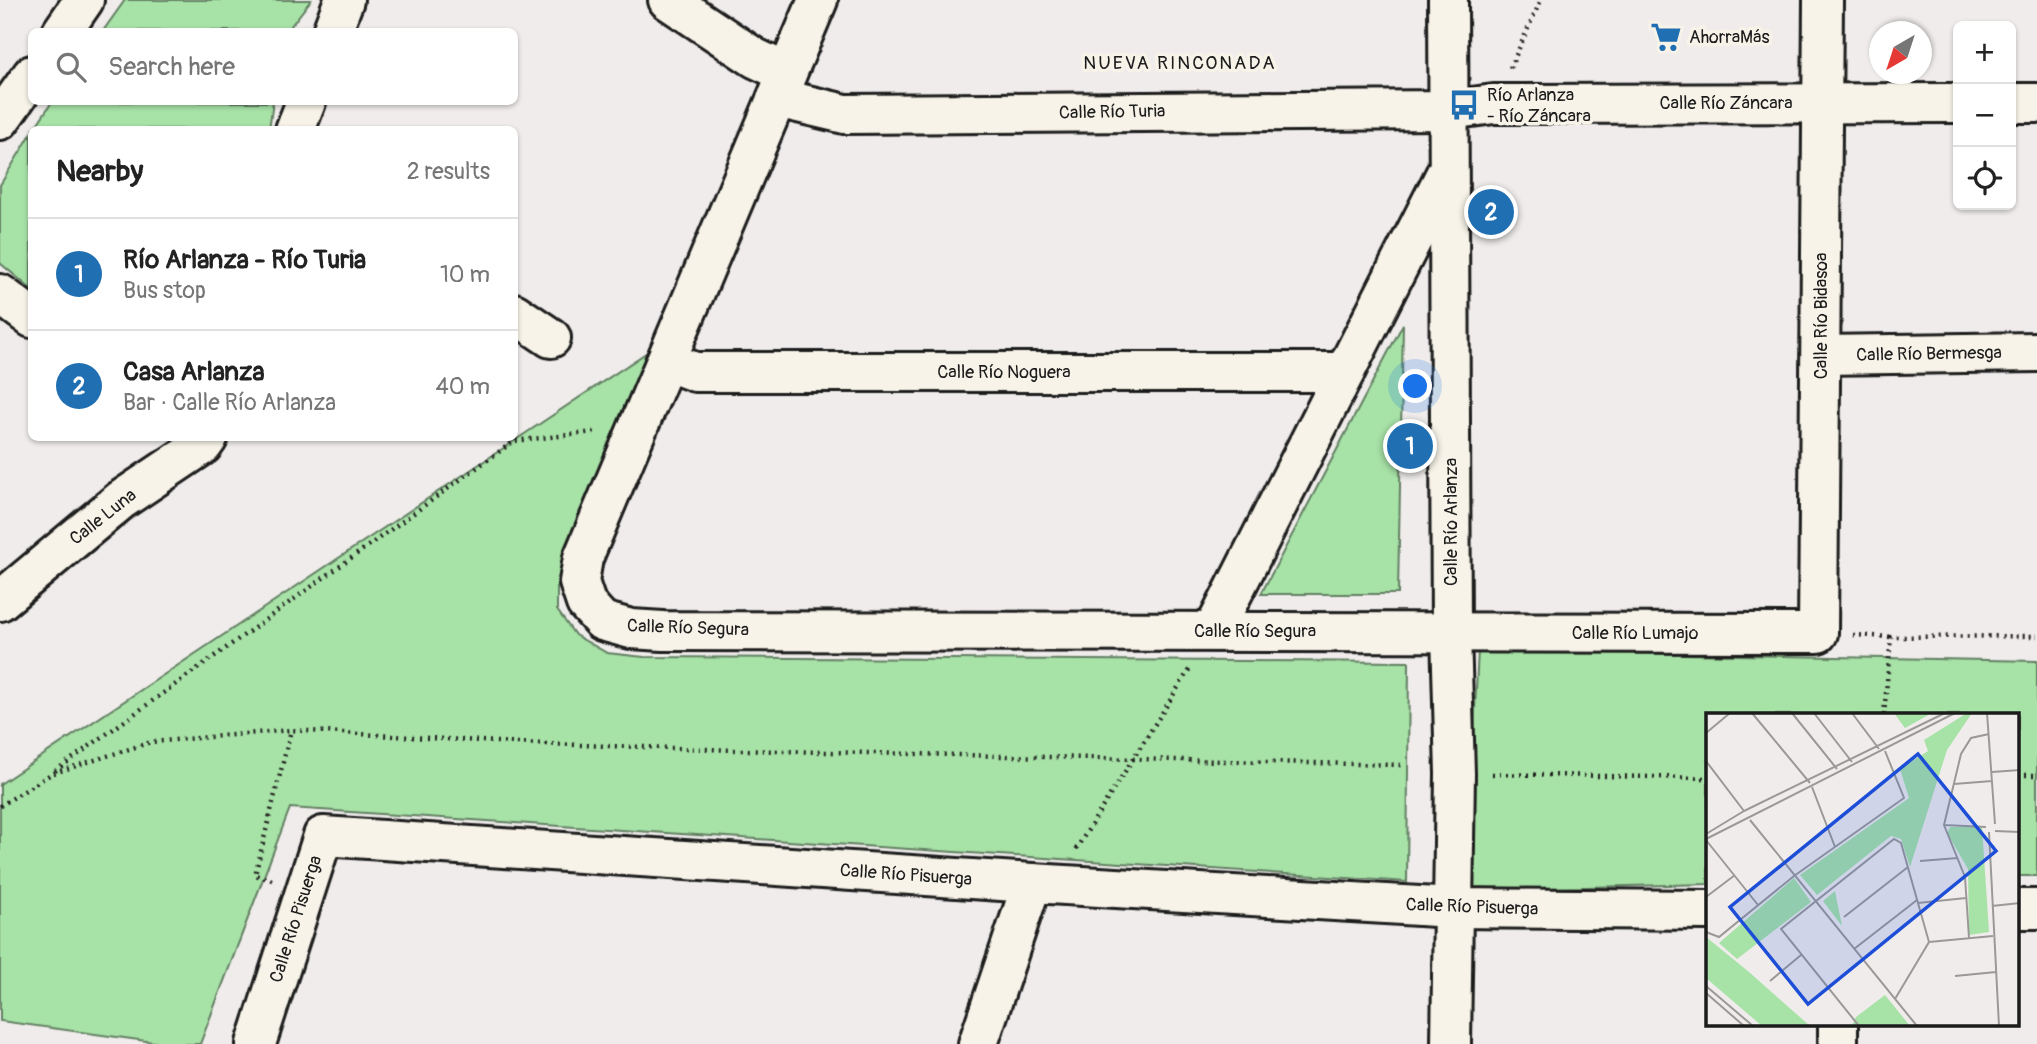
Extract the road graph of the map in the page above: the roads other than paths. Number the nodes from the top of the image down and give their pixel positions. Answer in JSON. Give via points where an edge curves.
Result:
{"nodes":[{"id":1,"x":84,"y":0,"type":"edge"},
{"id":2,"x":344,"y":0,"type":"edge"},
{"id":3,"x":668,"y":0,"type":"edge"},
{"id":4,"x":818,"y":0,"type":"edge"},
{"id":5,"x":1448,"y":0,"type":"edge"},
{"id":6,"x":1823,"y":0,"type":"edge"},
{"id":7,"x":65,"y":28,"type":"edge"},
{"id":8,"x":334,"y":28,"type":"edge"},
{"id":9,"x":28,"y":81,"type":"edge"},
{"id":10,"x":782,"y":86,"type":"junction"},
{"id":11,"x":1822,"y":103,"type":"junction"},
{"id":12,"x":1953,"y":103,"type":"edge"},
{"id":13,"x":2016,"y":103,"type":"edge"},
{"id":14,"x":2037,"y":103,"type":"edge"},
{"id":15,"x":1494,"y":104,"type":"joint"},
{"id":16,"x":305,"y":105,"type":"edge"},
{"id":17,"x":1449,"y":110,"type":"junction"},
{"id":18,"x":0,"y":120,"type":"edge"},
{"id":19,"x":297,"y":126,"type":"edge"},
{"id":20,"x":1449,"y":166,"type":"junction"},
{"id":21,"x":0,"y":294,"type":"edge"},
{"id":22,"x":28,"y":315,"type":"edge"},
{"id":23,"x":518,"y":316,"type":"edge"},
{"id":24,"x":551,"y":338,"type":"dead end"},
{"id":25,"x":2037,"y":352,"type":"edge"},
{"id":26,"x":1821,"y":355,"type":"junction"},
{"id":27,"x":666,"y":361,"type":"junction"},
{"id":28,"x":1345,"y":372,"type":"junction"},
{"id":29,"x":200,"y":441,"type":"edge"},
{"id":30,"x":0,"y":601,"type":"edge"},
{"id":31,"x":1214,"y":630,"type":"junction"},
{"id":32,"x":1451,"y":632,"type":"junction"},
{"id":33,"x":1818,"y":633,"type":"joint"},
{"id":34,"x":1032,"y":883,"type":"junction"},
{"id":35,"x":1452,"y":908,"type":"junction"},
{"id":36,"x":1706,"y":910,"type":"edge"},
{"id":37,"x":1838,"y":1026,"type":"edge"},
{"id":38,"x":256,"y":1044,"type":"edge"},
{"id":39,"x":978,"y":1044,"type":"edge"},
{"id":40,"x":1451,"y":1044,"type":"edge"},
{"id":41,"x":1838,"y":1044,"type":"edge"}],
"edges":[{"from":1,"to":7,"type":"street"},
{"from":2,"to":8,"type":"street"},
{"from":3,"to":10,"type":"street","name":"Calle Río Turia","via":[[755,58]]},
{"from":4,"to":10,"type":"street","name":"Calle Río Segura"},
{"from":5,"to":17,"type":"street","name":"Calle Río Arlanza"},
{"from":6,"to":11,"type":"street","name":"Calle Río Bidasoa"},
{"from":9,"to":18,"type":"street"},
{"from":10,"to":17,"type":"street","name":"Calle Río Turia","via":[[845,114]]},
{"from":10,"to":27,"type":"street","name":"Calle Río Segura"},
{"from":11,"to":12,"type":"street","name":"Calle Río Záncara"},
{"from":11,"to":15,"type":"street","name":"Calle Río Záncara"},
{"from":11,"to":26,"type":"street","name":"Calle Río Bidasoa"},
{"from":13,"to":14,"type":"street"},
{"from":15,"to":17,"type":"street","name":"Calle Río Turia"},
{"from":16,"to":19,"type":"street"},
{"from":17,"to":20,"type":"street","name":"Calle Río Arlanza"},
{"from":20,"to":28,"type":"street"},
{"from":20,"to":32,"type":"street","name":"Calle Río Arlanza"},
{"from":21,"to":22,"type":"street"},
{"from":23,"to":24,"type":"street"},
{"from":25,"to":26,"type":"street","name":"Calle Río Bermesga"},
{"from":26,"to":33,"type":"street","name":"Calle Río Bidasoa"},
{"from":27,"to":28,"type":"street","name":"Calle Río Noguera","via":[[695,373]]},
{"from":27,"to":31,"type":"street","name":"Calle Río Segura","via":[[583,558],[579,582],[586,603],[602,621],[663,631]]},
{"from":28,"to":31,"type":"street"},
{"from":29,"to":30,"type":"street","name":"Calle Luna"},
{"from":31,"to":32,"type":"street","name":"Calle Río Segura"},
{"from":32,"to":33,"type":"street","name":"Calle Río Lumajo"},
{"from":32,"to":35,"type":"street","name":"Calle Río Arlanza"},
{"from":34,"to":35,"type":"street","name":"Calle Río Pisuerga"},
{"from":34,"to":38,"type":"street","name":"Calle Río Pisuerga","via":[[323,836]]},
{"from":34,"to":39,"type":"street"},
{"from":35,"to":36,"type":"street","name":"Calle Río Pisuerga"},
{"from":35,"to":40,"type":"street","name":"Calle Río Arlanza"},
{"from":37,"to":41,"type":"street"}]}
